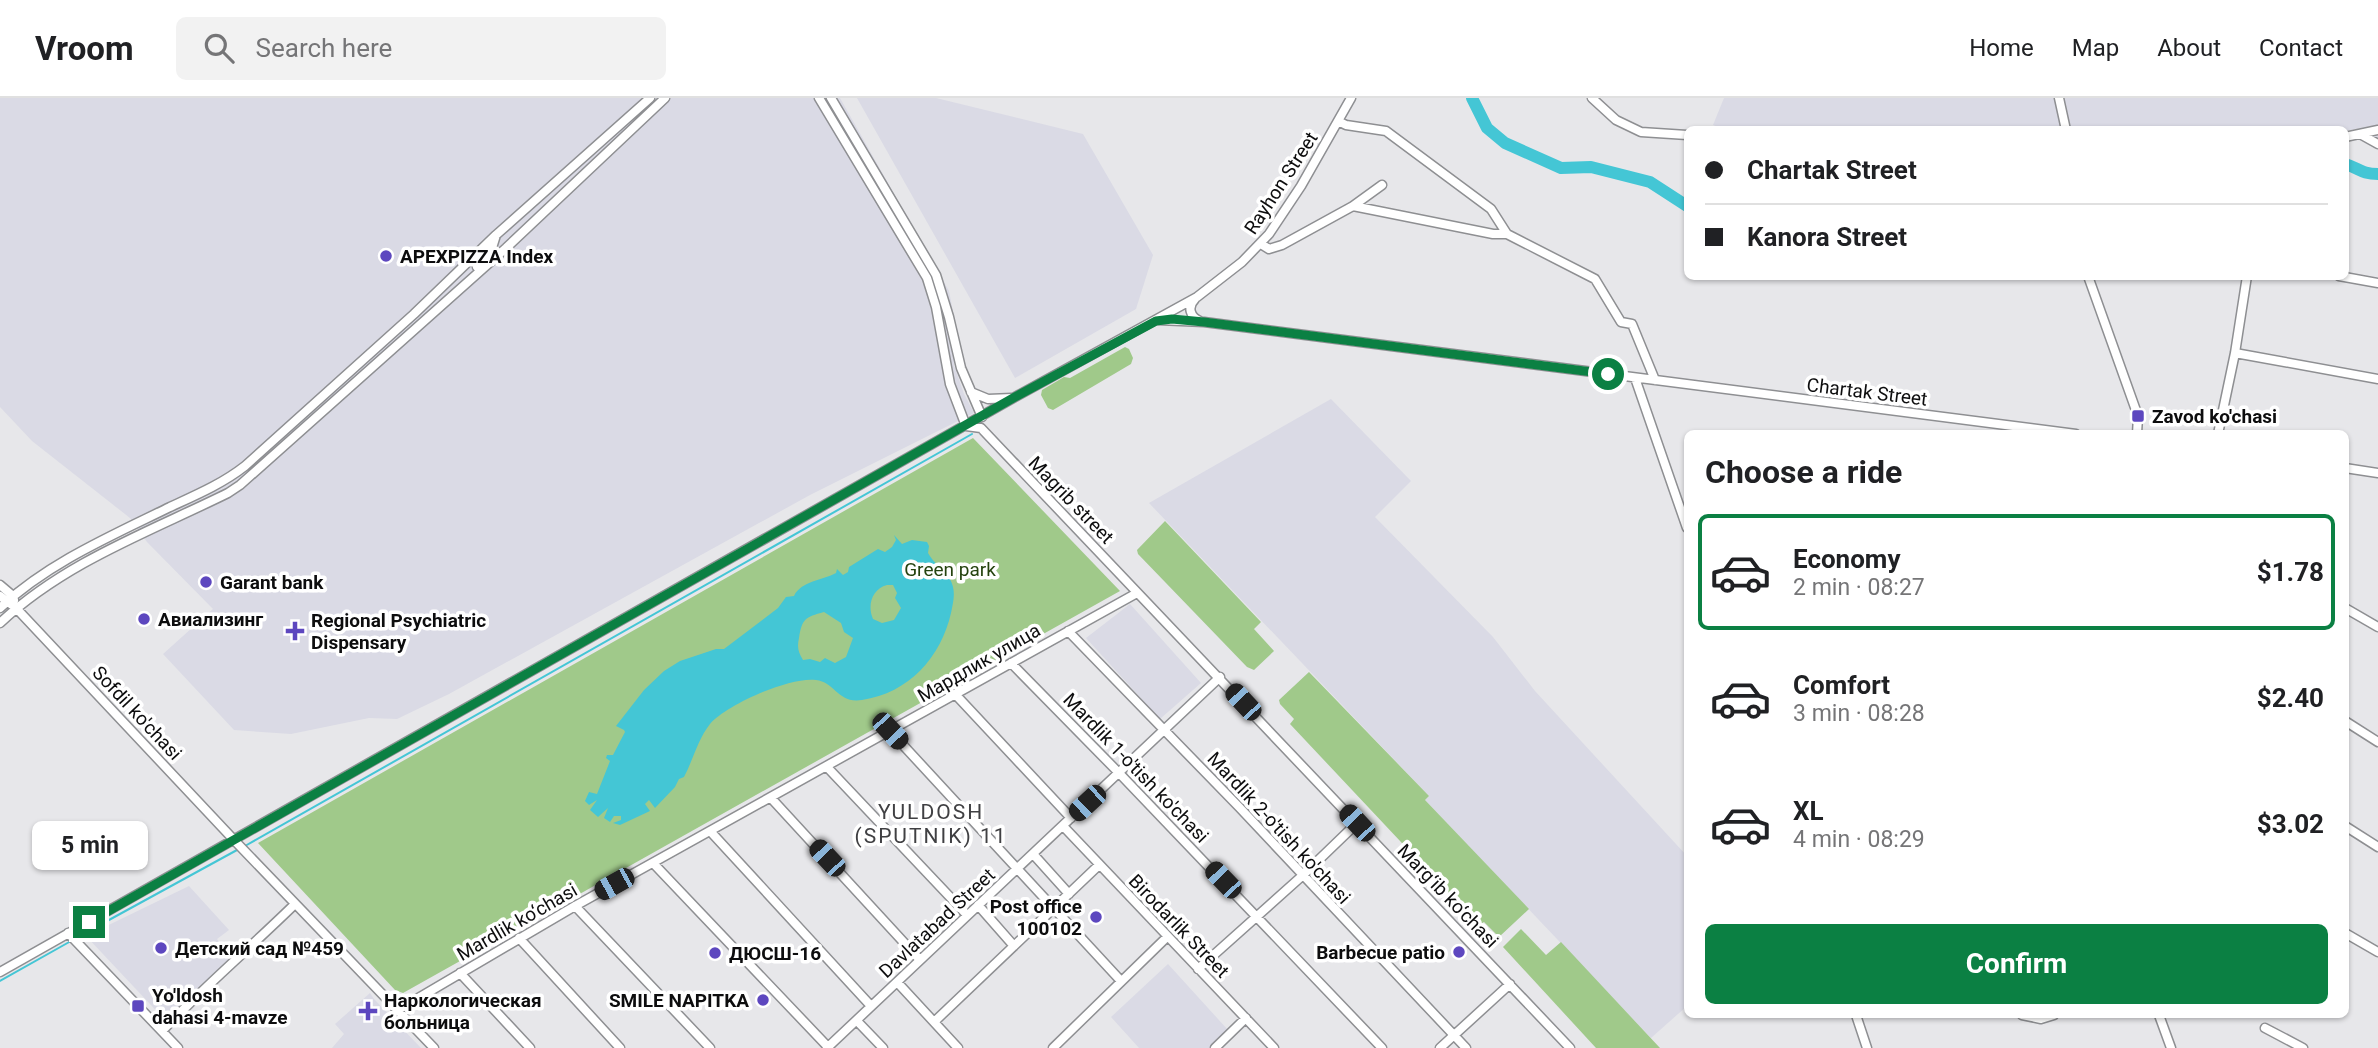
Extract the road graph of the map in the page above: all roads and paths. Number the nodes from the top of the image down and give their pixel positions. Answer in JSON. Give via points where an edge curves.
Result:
{"nodes":[{"id":1,"x":650,"y":98,"type":"edge"},
{"id":2,"x":665,"y":98,"type":"edge"},
{"id":3,"x":819,"y":98,"type":"edge"},
{"id":4,"x":831,"y":98,"type":"edge"},
{"id":5,"x":1351,"y":98,"type":"edge"},
{"id":6,"x":1592,"y":98,"type":"edge"},
{"id":7,"x":2059,"y":98,"type":"edge"},
{"id":8,"x":1338,"y":121,"type":"junction"},
{"id":9,"x":2065,"y":126,"type":"edge"},
{"id":10,"x":2378,"y":130,"type":"edge"},
{"id":11,"x":2360,"y":134,"type":"junction"},
{"id":12,"x":1684,"y":135,"type":"edge"},
{"id":13,"x":2349,"y":136,"type":"edge"},
{"id":14,"x":2378,"y":144,"type":"edge"},
{"id":15,"x":869,"y":159,"type":"junction"},
{"id":16,"x":858,"y":166,"type":"junction"},
{"id":17,"x":1382,"y":185,"type":"dead end"},
{"id":18,"x":1353,"y":206,"type":"junction"},
{"id":19,"x":1507,"y":234,"type":"junction"},
{"id":20,"x":496,"y":235,"type":"junction"},
{"id":21,"x":1261,"y":244,"type":"junction"},
{"id":22,"x":470,"y":278,"type":"junction"},
{"id":23,"x":2349,"y":278,"type":"edge"},
{"id":24,"x":2089,"y":280,"type":"edge"},
{"id":25,"x":2246,"y":280,"type":"edge"},
{"id":26,"x":2378,"y":283,"type":"edge"},
{"id":27,"x":1197,"y":296,"type":"junction"},
{"id":28,"x":1156,"y":321,"type":"junction"},
{"id":29,"x":1204,"y":322,"type":"junction"},
{"id":30,"x":2235,"y":353,"type":"junction"},
{"id":31,"x":1635,"y":378,"type":"junction"},
{"id":32,"x":2378,"y":379,"type":"edge"},
{"id":33,"x":1655,"y":380,"type":"junction"},
{"id":34,"x":970,"y":392,"type":"junction"},
{"id":35,"x":1015,"y":397,"type":"junction"},
{"id":36,"x":982,"y":417,"type":"junction"},
{"id":37,"x":966,"y":426,"type":"junction"},
{"id":38,"x":981,"y":428,"type":"junction"},
{"id":39,"x":2045,"y":430,"type":"edge"},
{"id":40,"x":2137,"y":430,"type":"edge"},
{"id":41,"x":2219,"y":430,"type":"edge"},
{"id":42,"x":2349,"y":469,"type":"edge"},
{"id":43,"x":2378,"y":473,"type":"edge"},
{"id":44,"x":1684,"y":511,"type":"edge"},
{"id":45,"x":0,"y":585,"type":"edge"},
{"id":46,"x":1137,"y":593,"type":"junction"},
{"id":47,"x":5,"y":600,"type":"edge"},
{"id":48,"x":16,"y":608,"type":"junction"},
{"id":49,"x":2349,"y":610,"type":"edge"},
{"id":50,"x":0,"y":623,"type":"edge"},
{"id":51,"x":2378,"y":626,"type":"edge"},
{"id":52,"x":1068,"y":631,"type":"junction"},
{"id":53,"x":1011,"y":663,"type":"junction"},
{"id":54,"x":1220,"y":677,"type":"junction"},
{"id":55,"x":956,"y":695,"type":"junction"},
{"id":56,"x":2349,"y":724,"type":"edge"},
{"id":57,"x":1165,"y":730,"type":"junction"},
{"id":58,"x":890,"y":731,"type":"junction"},
{"id":59,"x":2378,"y":742,"type":"edge"},
{"id":60,"x":827,"y":766,"type":"junction"},
{"id":61,"x":1119,"y":773,"type":"junction"},
{"id":62,"x":771,"y":798,"type":"junction"},
{"id":63,"x":1071,"y":818,"type":"junction"},
{"id":64,"x":1357,"y":823,"type":"junction"},
{"id":65,"x":1063,"y":826,"type":"junction"},
{"id":66,"x":2349,"y":828,"type":"edge"},
{"id":67,"x":710,"y":831,"type":"junction"},
{"id":68,"x":239,"y":845,"type":"junction"},
{"id":69,"x":2378,"y":846,"type":"edge"},
{"id":70,"x":1033,"y":855,"type":"junction"},
{"id":71,"x":653,"y":863,"type":"junction"},
{"id":72,"x":1100,"y":865,"type":"junction"},
{"id":73,"x":1018,"y":868,"type":"junction"},
{"id":74,"x":1302,"y":876,"type":"junction"},
{"id":75,"x":1069,"y":894,"type":"junction"},
{"id":76,"x":295,"y":904,"type":"junction"},
{"id":77,"x":575,"y":905,"type":"junction"},
{"id":78,"x":978,"y":905,"type":"junction"},
{"id":79,"x":1053,"y":909,"type":"junction"},
{"id":80,"x":967,"y":915,"type":"junction"},
{"id":81,"x":1257,"y":916,"type":"junction"},
{"id":82,"x":2349,"y":935,"type":"edge"},
{"id":83,"x":72,"y":937,"type":"junction"},
{"id":84,"x":1167,"y":937,"type":"junction"},
{"id":85,"x":519,"y":938,"type":"junction"},
{"id":86,"x":1014,"y":946,"type":"junction"},
{"id":87,"x":2378,"y":952,"type":"edge"},
{"id":88,"x":920,"y":960,"type":"junction"},
{"id":89,"x":1198,"y":969,"type":"junction"},
{"id":90,"x":0,"y":972,"type":"edge"},
{"id":91,"x":460,"y":973,"type":"junction"},
{"id":92,"x":897,"y":982,"type":"junction"},
{"id":93,"x":1121,"y":982,"type":"junction"},
{"id":94,"x":1510,"y":984,"type":"junction"},
{"id":95,"x":871,"y":1006,"type":"junction"},
{"id":96,"x":398,"y":1010,"type":"junction"},
{"id":97,"x":1245,"y":1018,"type":"junction"},
{"id":98,"x":1857,"y":1018,"type":"edge"},
{"id":99,"x":2160,"y":1018,"type":"edge"},
{"id":100,"x":857,"y":1021,"type":"junction"},
{"id":101,"x":934,"y":1022,"type":"junction"},
{"id":102,"x":2265,"y":1028,"type":"dead end"},
{"id":103,"x":162,"y":1031,"type":"junction"},
{"id":104,"x":1454,"y":1035,"type":"junction"},
{"id":105,"x":178,"y":1048,"type":"edge"},
{"id":106,"x":434,"y":1048,"type":"edge"},
{"id":107,"x":530,"y":1048,"type":"edge"},
{"id":108,"x":620,"y":1048,"type":"edge"},
{"id":109,"x":709,"y":1048,"type":"edge"},
{"id":110,"x":828,"y":1048,"type":"edge"},
{"id":111,"x":883,"y":1048,"type":"edge"},
{"id":112,"x":958,"y":1048,"type":"edge"},
{"id":113,"x":1053,"y":1048,"type":"edge"},
{"id":114,"x":1215,"y":1048,"type":"edge"},
{"id":115,"x":1274,"y":1048,"type":"edge"},
{"id":116,"x":1382,"y":1048,"type":"edge"},
{"id":117,"x":1440,"y":1048,"type":"edge"},
{"id":118,"x":1466,"y":1048,"type":"edge"},
{"id":119,"x":1570,"y":1048,"type":"edge"},
{"id":120,"x":1866,"y":1048,"type":"edge"},
{"id":121,"x":2171,"y":1048,"type":"edge"},
{"id":122,"x":2303,"y":1048,"type":"edge"}],
"edges":[{"from":1,"to":20,"type":"street"},
{"from":2,"to":22,"type":"street"},
{"from":3,"to":16,"type":"street"},
{"from":4,"to":15,"type":"street"},
{"from":5,"to":8,"type":"street","name":"Rayhon Street"},
{"from":6,"to":12,"type":"street","via":[[1616,120],[1641,132]]},
{"from":7,"to":9,"type":"street"},
{"from":8,"to":19,"type":"street","via":[[1386,131],[1491,209]]},
{"from":8,"to":21,"type":"street","name":"Rayhon Street"},
{"from":10,"to":11,"type":"street"},
{"from":11,"to":13,"type":"street"},
{"from":11,"to":14,"type":"street"},
{"from":15,"to":16,"type":"street"},
{"from":15,"to":34,"type":"street","via":[[936,275]]},
{"from":16,"to":37,"type":"street","via":[[927,278],[950,384]]},
{"from":17,"to":18,"type":"street"},
{"from":18,"to":19,"type":"street"},
{"from":18,"to":21,"type":"street","via":[[1282,245],[1269,249]]},
{"from":19,"to":33,"type":"street","via":[[1594,279],[1621,322],[1632,324]]},
{"from":20,"to":22,"type":"street","via":[[491,251]]},
{"from":20,"to":47,"type":"street","via":[[235,474],[73,556]]},
{"from":21,"to":27,"type":"street","name":"Rayhon Street"},
{"from":22,"to":48,"type":"street","via":[[240,485],[73,568]]},
{"from":23,"to":26,"type":"street"},
{"from":24,"to":40,"type":"street","via":[[2138,416]]},
{"from":25,"to":30,"type":"street"},
{"from":27,"to":28,"type":"street","name":"Rayhon Street"},
{"from":27,"to":29,"type":"street","via":[[1190,312]]},
{"from":28,"to":29,"type":"street","name":"Chartak Street"},
{"from":28,"to":35,"type":"street","name":"Rayhon Street"},
{"from":29,"to":31,"type":"street","name":"Chartak Street"},
{"from":30,"to":32,"type":"street"},
{"from":30,"to":41,"type":"street"},
{"from":31,"to":33,"type":"street","name":"Chartak Street"},
{"from":31,"to":44,"type":"street"},
{"from":33,"to":39,"type":"street","name":"Chartak Street"},
{"from":34,"to":35,"type":"street","via":[[988,399]]},
{"from":34,"to":36,"type":"street"},
{"from":35,"to":36,"type":"street","name":"Rayhon Street"},
{"from":36,"to":37,"type":"street","name":"Rayhon Street"},
{"from":36,"to":38,"type":"street"},
{"from":37,"to":38,"type":"street"},
{"from":37,"to":68,"type":"street","name":"Rayhon Street"},
{"from":38,"to":46,"type":"street","name":"Magrib street"},
{"from":42,"to":43,"type":"street"},
{"from":45,"to":47,"type":"street"},
{"from":46,"to":52,"type":"street","name":"Мардлик улица"},
{"from":46,"to":54,"type":"street","name":"Magrib street"},
{"from":47,"to":48,"type":"street","name":"Sofdil ko'chasi"},
{"from":48,"to":50,"type":"street"},
{"from":48,"to":68,"type":"street","name":"Sofdil ko'chasi"},
{"from":49,"to":51,"type":"street"},
{"from":52,"to":53,"type":"street","name":"Мардлик улица"},
{"from":52,"to":57,"type":"street","name":"Mardlik 2-o'tish ko'chasi"},
{"from":53,"to":55,"type":"street","name":"Мардлик улица"},
{"from":53,"to":61,"type":"street","name":"Mardlik 1-o'tish ko'chasi"},
{"from":54,"to":57,"type":"street","name":"Davlatabad Street"},
{"from":54,"to":64,"type":"street","name":"Marg‘ib ko‘chasi"},
{"from":55,"to":58,"type":"street","name":"Мардлик улица"},
{"from":55,"to":63,"type":"street"},
{"from":56,"to":59,"type":"street"},
{"from":57,"to":61,"type":"street","name":"Davlatabad Street"},
{"from":57,"to":74,"type":"street","name":"Mardlik 2-o'tish ko'chasi"},
{"from":58,"to":60,"type":"street","name":"Мардлик улица"},
{"from":58,"to":73,"type":"street"},
{"from":60,"to":62,"type":"street","name":"Мардлик улица"},
{"from":60,"to":80,"type":"street"},
{"from":61,"to":63,"type":"street","name":"Davlatabad Street"},
{"from":61,"to":81,"type":"street","name":"Mardlik 1-o'tish ko'chasi"},
{"from":62,"to":67,"type":"street","name":"Мардлик улица"},
{"from":62,"to":88,"type":"street"},
{"from":63,"to":65,"type":"street","name":"Davlatabad Street"},
{"from":64,"to":74,"type":"street"},
{"from":64,"to":94,"type":"street","name":"Marg‘ib ko‘chasi"},
{"from":65,"to":70,"type":"street","name":"Davlatabad Street"},
{"from":65,"to":72,"type":"street","name":"Birodarlik Street"},
{"from":66,"to":69,"type":"street"},
{"from":67,"to":71,"type":"street","name":"Мардлик улица"},
{"from":67,"to":95,"type":"street"},
{"from":68,"to":76,"type":"street","name":"Sofdil ko'chasi"},
{"from":68,"to":83,"type":"street","name":"Rayhon Street"},
{"from":70,"to":73,"type":"street","name":"Davlatabad Street"},
{"from":70,"to":75,"type":"street"},
{"from":71,"to":77,"type":"street","name":"Mardlik ko‘chasi"},
{"from":71,"to":110,"type":"street"},
{"from":72,"to":75,"type":"street"},
{"from":72,"to":84,"type":"street","name":"Birodarlik Street"},
{"from":73,"to":78,"type":"street","name":"Davlatabad Street"},
{"from":73,"to":79,"type":"street"},
{"from":74,"to":81,"type":"street"},
{"from":74,"to":104,"type":"street","name":"Mardlik 2-o'tish ko'chasi"},
{"from":75,"to":79,"type":"street"},
{"from":76,"to":96,"type":"street","name":"Sofdil ko'chasi"},
{"from":76,"to":103,"type":"street"},
{"from":77,"to":85,"type":"street","name":"Mardlik ko‘chasi"},
{"from":77,"to":109,"type":"street"},
{"from":78,"to":80,"type":"street","name":"Davlatabad Street"},
{"from":78,"to":86,"type":"street"},
{"from":79,"to":86,"type":"street"},
{"from":79,"to":93,"type":"street"},
{"from":80,"to":88,"type":"street","name":"Davlatabad Street"},
{"from":81,"to":89,"type":"street"},
{"from":81,"to":116,"type":"street","name":"Mardlik 1-o'tish ko'chasi"},
{"from":82,"to":87,"type":"street"},
{"from":83,"to":90,"type":"street","name":"Rayhon Street"},
{"from":83,"to":103,"type":"street"},
{"from":84,"to":89,"type":"street","name":"Birodarlik Street"},
{"from":84,"to":93,"type":"street"},
{"from":85,"to":91,"type":"street","name":"Mardlik ko‘chasi"},
{"from":85,"to":108,"type":"street"},
{"from":86,"to":101,"type":"street"},
{"from":88,"to":92,"type":"street","name":"Davlatabad Street"},
{"from":89,"to":97,"type":"street","name":"Birodarlik Street"},
{"from":91,"to":96,"type":"street","name":"Mardlik ko‘chasi"},
{"from":91,"to":107,"type":"street"},
{"from":92,"to":95,"type":"street","name":"Davlatabad Street"},
{"from":92,"to":101,"type":"street"},
{"from":93,"to":113,"type":"street"},
{"from":94,"to":104,"type":"street"},
{"from":94,"to":119,"type":"street","name":"Marg‘ib ko‘chasi"},
{"from":95,"to":100,"type":"street","name":"Davlatabad Street"},
{"from":96,"to":106,"type":"street","name":"Sofdil ko'chasi"},
{"from":97,"to":114,"type":"street"},
{"from":97,"to":115,"type":"street","name":"Birodarlik Street"},
{"from":98,"to":120,"type":"street"},
{"from":99,"to":121,"type":"street"},
{"from":100,"to":110,"type":"street","name":"Davlatabad Street"},
{"from":100,"to":111,"type":"street"},
{"from":101,"to":112,"type":"street"},
{"from":102,"to":122,"type":"street"},
{"from":103,"to":105,"type":"street"},
{"from":104,"to":117,"type":"street"},
{"from":104,"to":118,"type":"street","name":"Mardlik 2-o'tish ko'chasi"}]}
